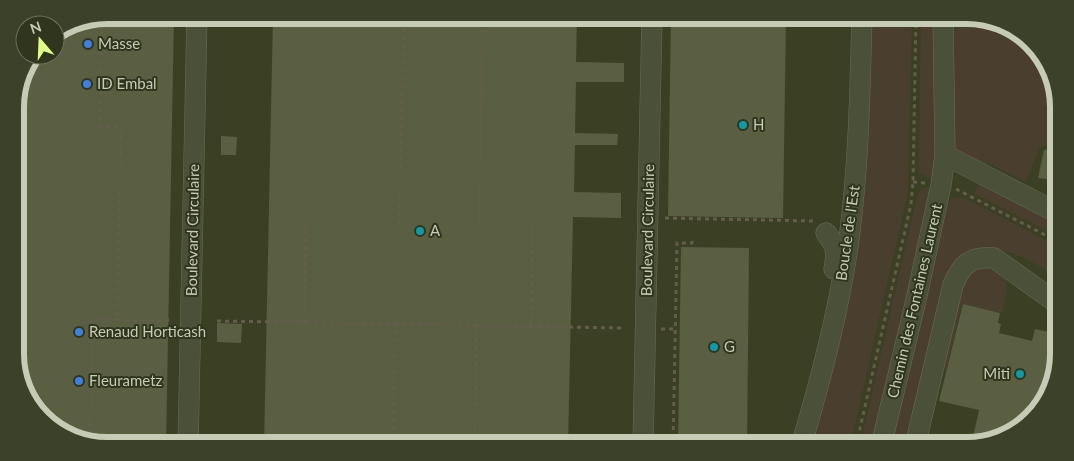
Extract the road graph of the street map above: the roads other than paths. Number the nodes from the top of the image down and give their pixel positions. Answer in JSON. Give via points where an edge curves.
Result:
{"nodes":[{"id":1,"x":197,"y":24,"type":"edge"},
{"id":2,"x":652,"y":24,"type":"edge"},
{"id":3,"x":862,"y":24,"type":"edge"},
{"id":4,"x":943,"y":24,"type":"edge"},
{"id":5,"x":946,"y":155,"type":"junction"},
{"id":6,"x":1050,"y":209,"type":"edge"},
{"id":7,"x":821,"y":227,"type":"road end"},
{"id":8,"x":1050,"y":298,"type":"edge"},
{"id":9,"x":816,"y":394,"type":"junction"},
{"id":10,"x":188,"y":437,"type":"edge"},
{"id":11,"x":643,"y":437,"type":"edge"},
{"id":12,"x":804,"y":437,"type":"edge"},
{"id":13,"x":883,"y":437,"type":"edge"},
{"id":14,"x":916,"y":437,"type":"edge"}],
"edges":[{"from":1,"to":10,"type":"street","name":"Boulevard Circulaire"},
{"from":2,"to":11,"type":"street","name":"Boulevard Circulaire"},
{"from":3,"to":9,"type":"street","name":"Boucle de l'Est","via":[[859,142],[850,233],[834,324]]},
{"from":4,"to":5,"type":"street","name":"Chemin des Fontaines Laurent"},
{"from":5,"to":6,"type":"street"},
{"from":5,"to":13,"type":"street","name":"Chemin des Fontaines Laurent"},
{"from":7,"to":9,"type":"street","via":[[837,254],[820,335]]},
{"from":8,"to":14,"type":"street","via":[[994,258],[974,260],[964,265],[952,285]]},
{"from":9,"to":12,"type":"street","name":"Boucle de l'Est"}]}
